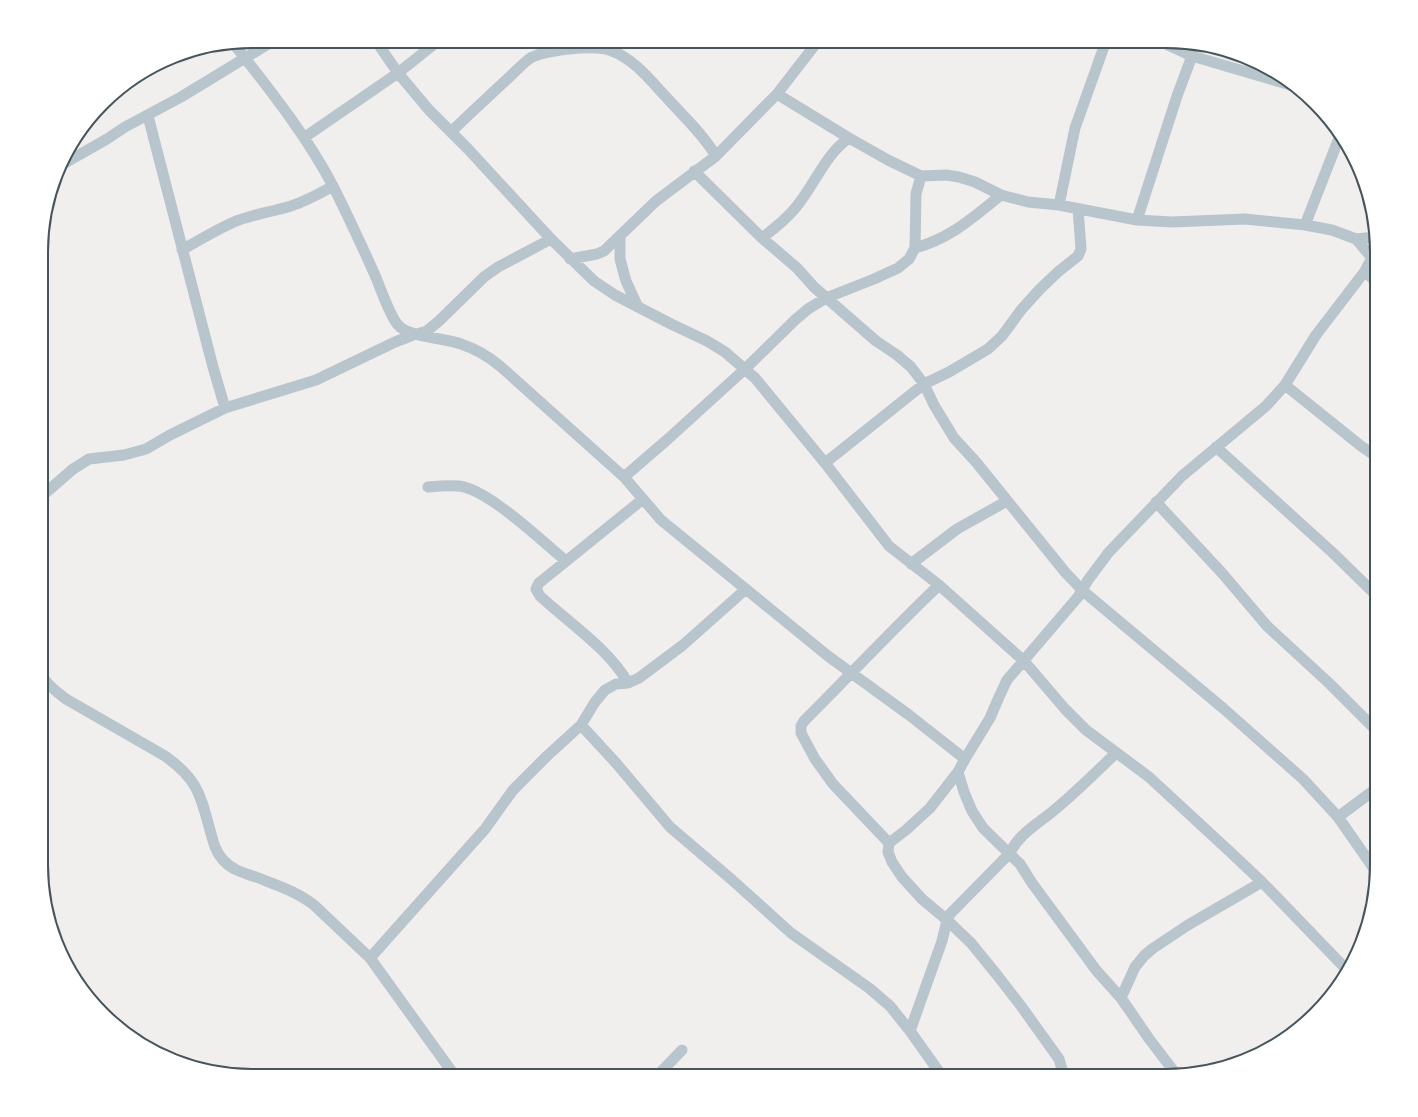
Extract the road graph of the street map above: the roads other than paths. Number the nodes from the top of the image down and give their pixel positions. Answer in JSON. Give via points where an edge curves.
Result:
{"nodes":[{"id":1,"x":237,"y":48,"type":"edge"},
{"id":2,"x":261,"y":48,"type":"edge"},
{"id":3,"x":381,"y":48,"type":"edge"},
{"id":4,"x":429,"y":48,"type":"edge"},
{"id":5,"x":813,"y":48,"type":"edge"},
{"id":6,"x":1104,"y":48,"type":"edge"},
{"id":7,"x":1174,"y":48,"type":"edge"},
{"id":8,"x":1192,"y":56,"type":"junction"},
{"id":9,"x":245,"y":58,"type":"junction"},
{"id":10,"x":398,"y":73,"type":"junction"},
{"id":11,"x":1278,"y":81,"type":"edge"},
{"id":12,"x":777,"y":94,"type":"junction"},
{"id":13,"x":148,"y":116,"type":"junction"},
{"id":14,"x":451,"y":132,"type":"junction"},
{"id":15,"x":305,"y":137,"type":"junction"},
{"id":16,"x":849,"y":138,"type":"junction"},
{"id":17,"x":1338,"y":142,"type":"edge"},
{"id":18,"x":716,"y":156,"type":"junction"},
{"id":19,"x":70,"y":160,"type":"edge"},
{"id":20,"x":694,"y":171,"type":"junction"},
{"id":21,"x":921,"y":176,"type":"junction"},
{"id":22,"x":333,"y":186,"type":"junction"},
{"id":23,"x":1001,"y":195,"type":"junction"},
{"id":24,"x":1059,"y":205,"type":"junction"},
{"id":25,"x":1078,"y":209,"type":"junction"},
{"id":26,"x":1137,"y":220,"type":"junction"},
{"id":27,"x":1305,"y":225,"type":"junction"},
{"id":28,"x":620,"y":236,"type":"junction"},
{"id":29,"x":762,"y":238,"type":"junction"},
{"id":30,"x":1370,"y":238,"type":"edge"},
{"id":31,"x":551,"y":239,"type":"junction"},
{"id":32,"x":1356,"y":239,"type":"junction"},
{"id":33,"x":915,"y":248,"type":"junction"},
{"id":34,"x":182,"y":250,"type":"junction"},
{"id":35,"x":1370,"y":250,"type":"edge"},
{"id":36,"x":570,"y":259,"type":"junction"},
{"id":37,"x":1370,"y":261,"type":"edge"},
{"id":38,"x":1365,"y":271,"type":"junction"},
{"id":39,"x":1370,"y":276,"type":"edge"},
{"id":40,"x":826,"y":298,"type":"junction"},
{"id":41,"x":637,"y":306,"type":"junction"},
{"id":42,"x":413,"y":334,"type":"junction"},
{"id":43,"x":745,"y":368,"type":"junction"},
{"id":44,"x":924,"y":384,"type":"junction"},
{"id":45,"x":1285,"y":385,"type":"junction"},
{"id":46,"x":225,"y":408,"type":"junction"},
{"id":47,"x":1216,"y":447,"type":"junction"},
{"id":48,"x":1370,"y":452,"type":"edge"},
{"id":49,"x":825,"y":463,"type":"junction"},
{"id":50,"x":624,"y":477,"type":"junction"},
{"id":51,"x":428,"y":486,"type":"dead end"},
{"id":52,"x":48,"y":491,"type":"edge"},
{"id":53,"x":643,"y":499,"type":"junction"},
{"id":54,"x":1007,"y":501,"type":"junction"},
{"id":55,"x":1156,"y":502,"type":"junction"},
{"id":56,"x":566,"y":561,"type":"junction"},
{"id":57,"x":912,"y":564,"type":"junction"},
{"id":58,"x":939,"y":585,"type":"junction"},
{"id":59,"x":746,"y":589,"type":"junction"},
{"id":60,"x":1370,"y":589,"type":"edge"},
{"id":61,"x":1082,"y":591,"type":"junction"},
{"id":62,"x":1024,"y":661,"type":"junction"},
{"id":63,"x":852,"y":673,"type":"junction"},
{"id":64,"x":628,"y":683,"type":"junction"},
{"id":65,"x":48,"y":684,"type":"edge"},
{"id":66,"x":1370,"y":723,"type":"edge"},
{"id":67,"x":581,"y":725,"type":"junction"},
{"id":68,"x":1116,"y":753,"type":"junction"},
{"id":69,"x":965,"y":759,"type":"junction"},
{"id":70,"x":958,"y":772,"type":"junction"},
{"id":71,"x":1370,"y":793,"type":"edge"},
{"id":72,"x":1338,"y":817,"type":"junction"},
{"id":73,"x":888,"y":844,"type":"junction"},
{"id":74,"x":1010,"y":853,"type":"junction"},
{"id":75,"x":1370,"y":864,"type":"edge"},
{"id":76,"x":1262,"y":882,"type":"junction"},
{"id":77,"x":947,"y":920,"type":"junction"},
{"id":78,"x":370,"y":958,"type":"junction"},
{"id":79,"x":1343,"y":966,"type":"edge"},
{"id":80,"x":1120,"y":998,"type":"junction"},
{"id":81,"x":910,"y":1031,"type":"junction"},
{"id":82,"x":682,"y":1050,"type":"dead end"},
{"id":83,"x":450,"y":1069,"type":"edge"},
{"id":84,"x":663,"y":1069,"type":"edge"},
{"id":85,"x":937,"y":1069,"type":"edge"},
{"id":86,"x":1062,"y":1069,"type":"edge"},
{"id":87,"x":1172,"y":1069,"type":"edge"}],
"edges":[{"from":1,"to":9,"type":"street"},
{"from":2,"to":9,"type":"street"},
{"from":3,"to":10,"type":"street"},
{"from":4,"to":10,"type":"street"},
{"from":5,"to":12,"type":"street"},
{"from":6,"to":24,"type":"street","via":[[1075,128]]},
{"from":7,"to":8,"type":"street"},
{"from":8,"to":11,"type":"street"},
{"from":8,"to":26,"type":"street"},
{"from":9,"to":13,"type":"street"},
{"from":9,"to":15,"type":"street"},
{"from":10,"to":14,"type":"street"},
{"from":10,"to":15,"type":"street"},
{"from":12,"to":16,"type":"street"},
{"from":12,"to":18,"type":"street"},
{"from":13,"to":19,"type":"street"},
{"from":13,"to":34,"type":"street"},
{"from":14,"to":18,"type":"street","via":[[529,59],[549,52],[574,49],[611,50],[627,59],[645,75],[700,133]]},
{"from":14,"to":31,"type":"street"},
{"from":15,"to":22,"type":"street"},
{"from":16,"to":21,"type":"street"},
{"from":16,"to":29,"type":"street","via":[[831,156],[788,216]]},
{"from":17,"to":27,"type":"street"},
{"from":18,"to":20,"type":"street"},
{"from":20,"to":28,"type":"street","via":[[656,201]]},
{"from":20,"to":29,"type":"street"},
{"from":21,"to":23,"type":"street","via":[[959,177]]},
{"from":21,"to":33,"type":"street","via":[[916,194]]},
{"from":22,"to":34,"type":"street","via":[[291,206],[235,222]]},
{"from":22,"to":42,"type":"street","via":[[395,322]]},
{"from":23,"to":24,"type":"street","via":[[1028,202]]},
{"from":23,"to":33,"type":"street","via":[[948,236]]},
{"from":24,"to":25,"type":"street"},
{"from":25,"to":26,"type":"street"},
{"from":25,"to":44,"type":"street","via":[[1081,249],[1078,256],[1040,289],[1002,336],[988,349]]},
{"from":26,"to":27,"type":"street","via":[[1172,222],[1245,219]]},
{"from":27,"to":32,"type":"street","via":[[1332,230]]},
{"from":28,"to":36,"type":"street","via":[[604,251]]},
{"from":28,"to":41,"type":"street","via":[[620,259]]},
{"from":29,"to":40,"type":"street","via":[[797,268]]},
{"from":30,"to":32,"type":"street"},
{"from":31,"to":36,"type":"street"},
{"from":31,"to":42,"type":"street","via":[[498,266],[434,326]]},
{"from":32,"to":35,"type":"street"},
{"from":33,"to":40,"type":"street","via":[[909,259],[898,268]]},
{"from":34,"to":46,"type":"street"},
{"from":36,"to":41,"type":"street","via":[[594,282]]},
{"from":37,"to":38,"type":"street"},
{"from":38,"to":39,"type":"street"},
{"from":38,"to":45,"type":"street","via":[[1316,335]]},
{"from":40,"to":43,"type":"street","via":[[795,320]]},
{"from":40,"to":44,"type":"street","via":[[876,341],[905,361]]},
{"from":41,"to":43,"type":"street","via":[[707,341]]},
{"from":42,"to":46,"type":"street","via":[[316,380]]},
{"from":42,"to":50,"type":"street","via":[[461,344],[488,356]]},
{"from":43,"to":49,"type":"street"},
{"from":43,"to":50,"type":"street"},
{"from":44,"to":49,"type":"street"},
{"from":44,"to":54,"type":"street","via":[[954,438]]},
{"from":45,"to":47,"type":"street","via":[[1266,406]]},
{"from":45,"to":48,"type":"street"},
{"from":46,"to":52,"type":"street","via":[[146,449],[124,455],[89,459]]},
{"from":47,"to":55,"type":"street"},
{"from":47,"to":60,"type":"street"},
{"from":49,"to":57,"type":"street","via":[[889,546]]},
{"from":50,"to":53,"type":"street"},
{"from":51,"to":56,"type":"street","via":[[460,486],[476,491],[510,514]]},
{"from":53,"to":56,"type":"street"},
{"from":53,"to":59,"type":"street","via":[[661,520]]},
{"from":54,"to":57,"type":"street","via":[[957,529]]},
{"from":54,"to":61,"type":"street"},
{"from":55,"to":61,"type":"street","via":[[1105,557]]},
{"from":55,"to":66,"type":"street","via":[[1267,626]]},
{"from":56,"to":64,"type":"street","via":[[539,583],[536,589],[550,606],[608,655]]},
{"from":57,"to":58,"type":"street"},
{"from":58,"to":62,"type":"street"},
{"from":58,"to":63,"type":"street","via":[[892,629]]},
{"from":59,"to":63,"type":"street"},
{"from":59,"to":64,"type":"street","via":[[683,645],[639,678]]},
{"from":61,"to":62,"type":"street"},
{"from":61,"to":72,"type":"street","via":[[1224,709],[1303,779]]},
{"from":62,"to":68,"type":"street","via":[[1086,730]]},
{"from":62,"to":69,"type":"street","via":[[1007,680],[990,718]]},
{"from":63,"to":69,"type":"street"},
{"from":63,"to":73,"type":"street","via":[[804,721],[801,733],[832,784]]},
{"from":64,"to":67,"type":"street","via":[[616,684],[605,690]]},
{"from":65,"to":78,"type":"street","via":[[66,699],[178,766],[189,776],[198,791],[214,845],[223,860],[234,869],[304,897]]},
{"from":67,"to":78,"type":"street","via":[[513,790],[485,829]]},
{"from":67,"to":81,"type":"street","via":[[670,828],[791,933],[880,997]]},
{"from":68,"to":74,"type":"street","via":[[1022,835]]},
{"from":68,"to":76,"type":"street","via":[[1149,777]]},
{"from":69,"to":70,"type":"street"},
{"from":70,"to":73,"type":"street","via":[[930,808]]},
{"from":70,"to":74,"type":"street","via":[[977,820],[990,836]]},
{"from":71,"to":72,"type":"street"},
{"from":72,"to":75,"type":"street"},
{"from":73,"to":77,"type":"street","via":[[892,862],[902,877],[922,899]]},
{"from":74,"to":77,"type":"street"},
{"from":74,"to":80,"type":"street","via":[[1096,970]]},
{"from":76,"to":79,"type":"street"},
{"from":76,"to":80,"type":"street","via":[[1152,949],[1135,967]]},
{"from":77,"to":81,"type":"street"},
{"from":77,"to":86,"type":"street","via":[[971,943],[1021,1006],[1059,1059]]},
{"from":78,"to":83,"type":"street"},
{"from":80,"to":87,"type":"street"},
{"from":81,"to":85,"type":"street"},
{"from":82,"to":84,"type":"street"}]}
